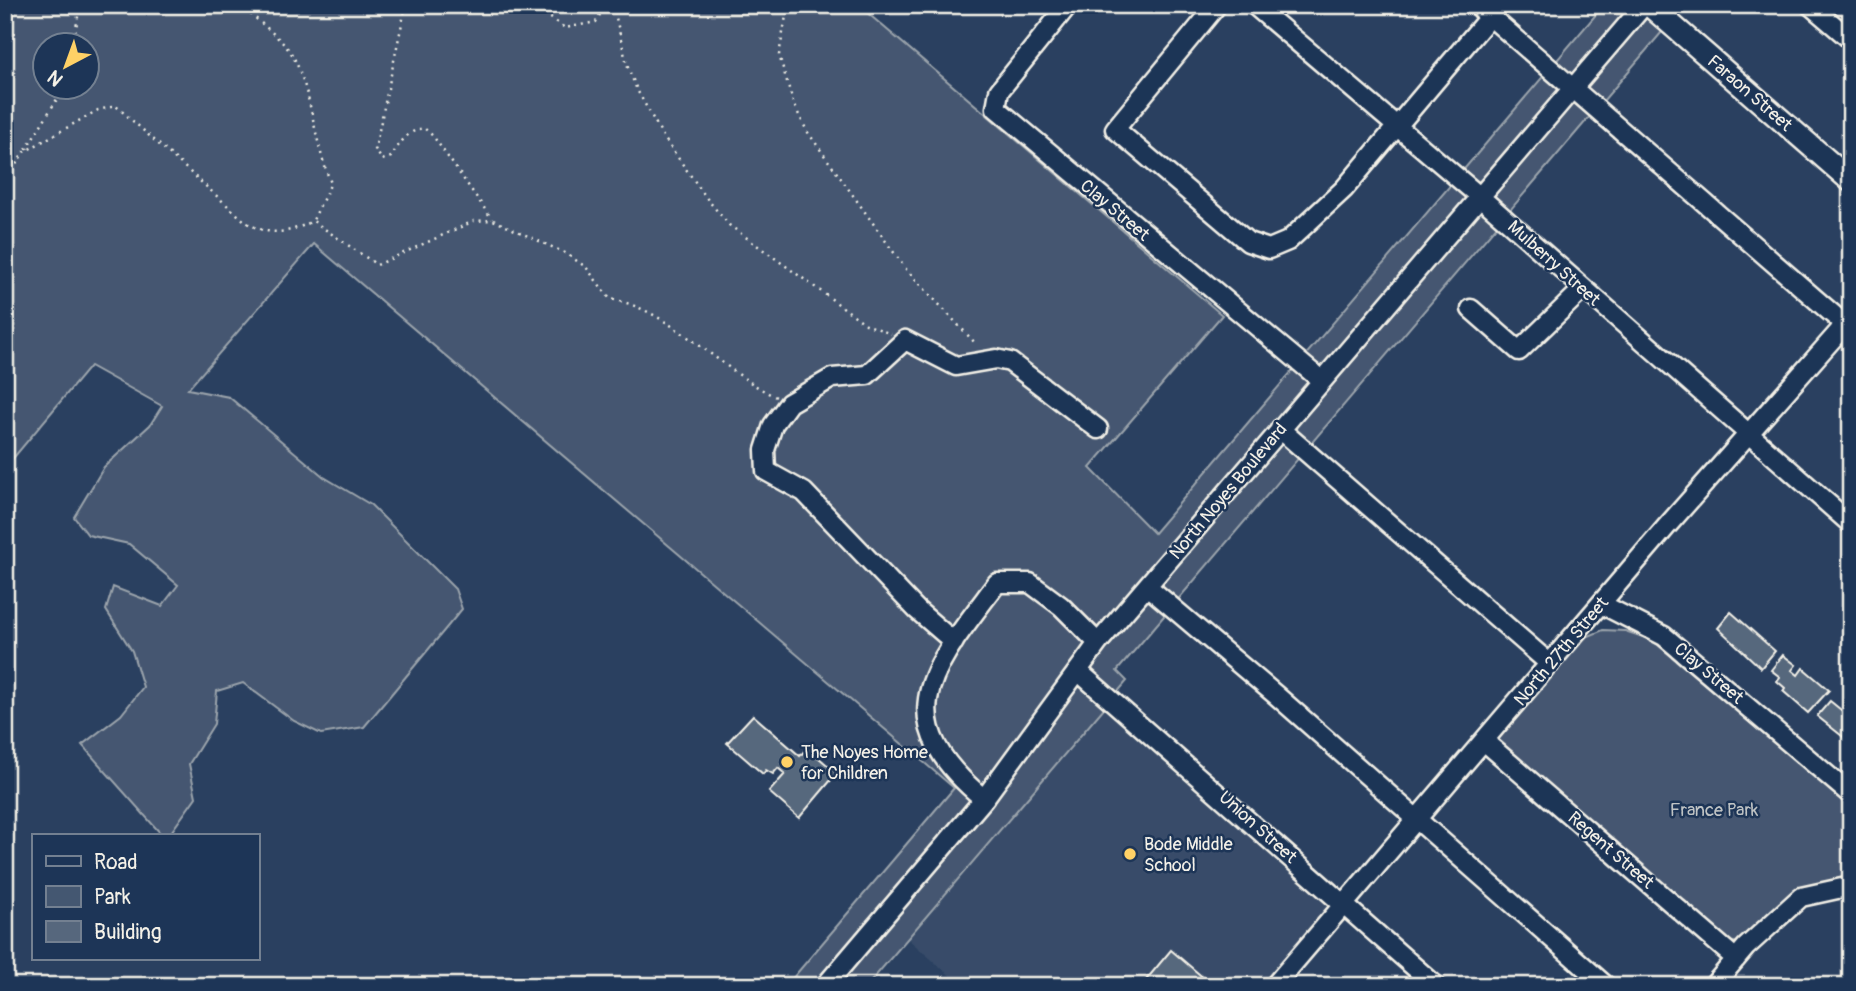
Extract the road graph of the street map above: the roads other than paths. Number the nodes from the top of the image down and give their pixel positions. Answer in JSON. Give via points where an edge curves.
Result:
{"nodes":[{"id":1,"x":1217,"y":5,"type":"edge"},
{"id":2,"x":1254,"y":5,"type":"edge"},
{"id":3,"x":1646,"y":5,"type":"edge"},
{"id":4,"x":1810,"y":5,"type":"edge"},
{"id":5,"x":1483,"y":11,"type":"edge"},
{"id":6,"x":1062,"y":12,"type":"edge"},
{"id":7,"x":1851,"y":40,"type":"edge"},
{"id":8,"x":1572,"y":88,"type":"junction"},
{"id":9,"x":1397,"y":126,"type":"junction"},
{"id":10,"x":1851,"y":181,"type":"edge"},
{"id":11,"x":1479,"y":196,"type":"junction"},
{"id":12,"x":1583,"y":289,"type":"junction"},
{"id":13,"x":1471,"y":309,"type":"dead end"},
{"id":14,"x":1849,"y":324,"type":"edge"},
{"id":15,"x":1321,"y":380,"type":"junction"},
{"id":16,"x":1098,"y":429,"type":"dead end"},
{"id":17,"x":1280,"y":429,"type":"junction"},
{"id":18,"x":1748,"y":434,"type":"junction"},
{"id":19,"x":1851,"y":524,"type":"edge"},
{"id":20,"x":1147,"y":586,"type":"junction"},
{"id":21,"x":1601,"y":604,"type":"junction"},
{"id":22,"x":954,"y":642,"type":"junction"},
{"id":23,"x":1098,"y":643,"type":"junction"},
{"id":24,"x":1550,"y":664,"type":"junction"},
{"id":25,"x":1078,"y":671,"type":"junction"},
{"id":26,"x":1484,"y":741,"type":"junction"},
{"id":27,"x":1851,"y":795,"type":"edge"},
{"id":28,"x":984,"y":799,"type":"junction"},
{"id":29,"x":1416,"y":820,"type":"junction"},
{"id":30,"x":1851,"y":886,"type":"edge"},
{"id":31,"x":1344,"y":904,"type":"junction"},
{"id":32,"x":1736,"y":959,"type":"junction"},
{"id":33,"x":1277,"y":984,"type":"edge"},
{"id":34,"x":825,"y":986,"type":"edge"},
{"id":35,"x":1436,"y":986,"type":"edge"},
{"id":36,"x":1606,"y":986,"type":"edge"},
{"id":37,"x":1713,"y":986,"type":"edge"}],
"edges":[{"from":1,"to":9,"type":"street","via":[[1115,129],[1248,242],[1269,249],[1288,241],[1344,189]]},
{"from":2,"to":9,"type":"street","name":"Mulberry Street"},
{"from":3,"to":8,"type":"street","name":"North Noyes Boulevard"},
{"from":3,"to":10,"type":"main road","name":"Faraon Street"},
{"from":4,"to":7,"type":"street"},
{"from":5,"to":8,"type":"street"},
{"from":5,"to":9,"type":"street"},
{"from":6,"to":15,"type":"street","name":"Clay Street","via":[[999,91],[996,108]]},
{"from":8,"to":11,"type":"street","name":"North Noyes Boulevard"},
{"from":8,"to":14,"type":"street"},
{"from":9,"to":11,"type":"street","name":"Mulberry Street"},
{"from":11,"to":12,"type":"street","name":"Mulberry Street"},
{"from":11,"to":15,"type":"street","name":"North Noyes Boulevard"},
{"from":12,"to":13,"type":"street","via":[[1519,351]]},
{"from":12,"to":18,"type":"street","name":"Mulberry Street"},
{"from":14,"to":18,"type":"street","name":"North 27th Street"},
{"from":15,"to":17,"type":"street","name":"North Noyes Boulevard"},
{"from":16,"to":22,"type":"street","via":[[1010,362],[956,366],[905,340],[867,375],[832,378],[789,403],[773,425],[765,450],[766,471],[804,492],[917,610]]},
{"from":17,"to":20,"type":"street","name":"North Noyes Boulevard"},
{"from":17,"to":24,"type":"street"},
{"from":18,"to":19,"type":"street","name":"Mulberry Street"},
{"from":18,"to":21,"type":"street","name":"North 27th Street"},
{"from":20,"to":23,"type":"street","name":"North Noyes Boulevard"},
{"from":20,"to":29,"type":"street"},
{"from":21,"to":24,"type":"street","name":"North 27th Street"},
{"from":21,"to":27,"type":"street","name":"Clay Street","via":[[1664,636]]},
{"from":22,"to":23,"type":"street","via":[[997,583],[1030,583]]},
{"from":22,"to":28,"type":"street","via":[[928,690],[928,729],[938,751]]},
{"from":23,"to":25,"type":"street","name":"North Noyes Boulevard"},
{"from":24,"to":26,"type":"street","name":"North 27th Street"},
{"from":25,"to":28,"type":"street","name":"North Noyes Boulevard"},
{"from":25,"to":31,"type":"street","name":"Union Street"},
{"from":26,"to":29,"type":"street","name":"North 27th Street"},
{"from":26,"to":32,"type":"street","name":"Regent Street"},
{"from":28,"to":34,"type":"street","name":"North Noyes Boulevard"},
{"from":29,"to":31,"type":"street","name":"North 27th Street"},
{"from":29,"to":36,"type":"street"},
{"from":30,"to":32,"type":"street","via":[[1801,897]]},
{"from":31,"to":33,"type":"street","name":"North 27th Street"},
{"from":31,"to":35,"type":"street","name":"Union Street"},
{"from":32,"to":37,"type":"street"}]}
